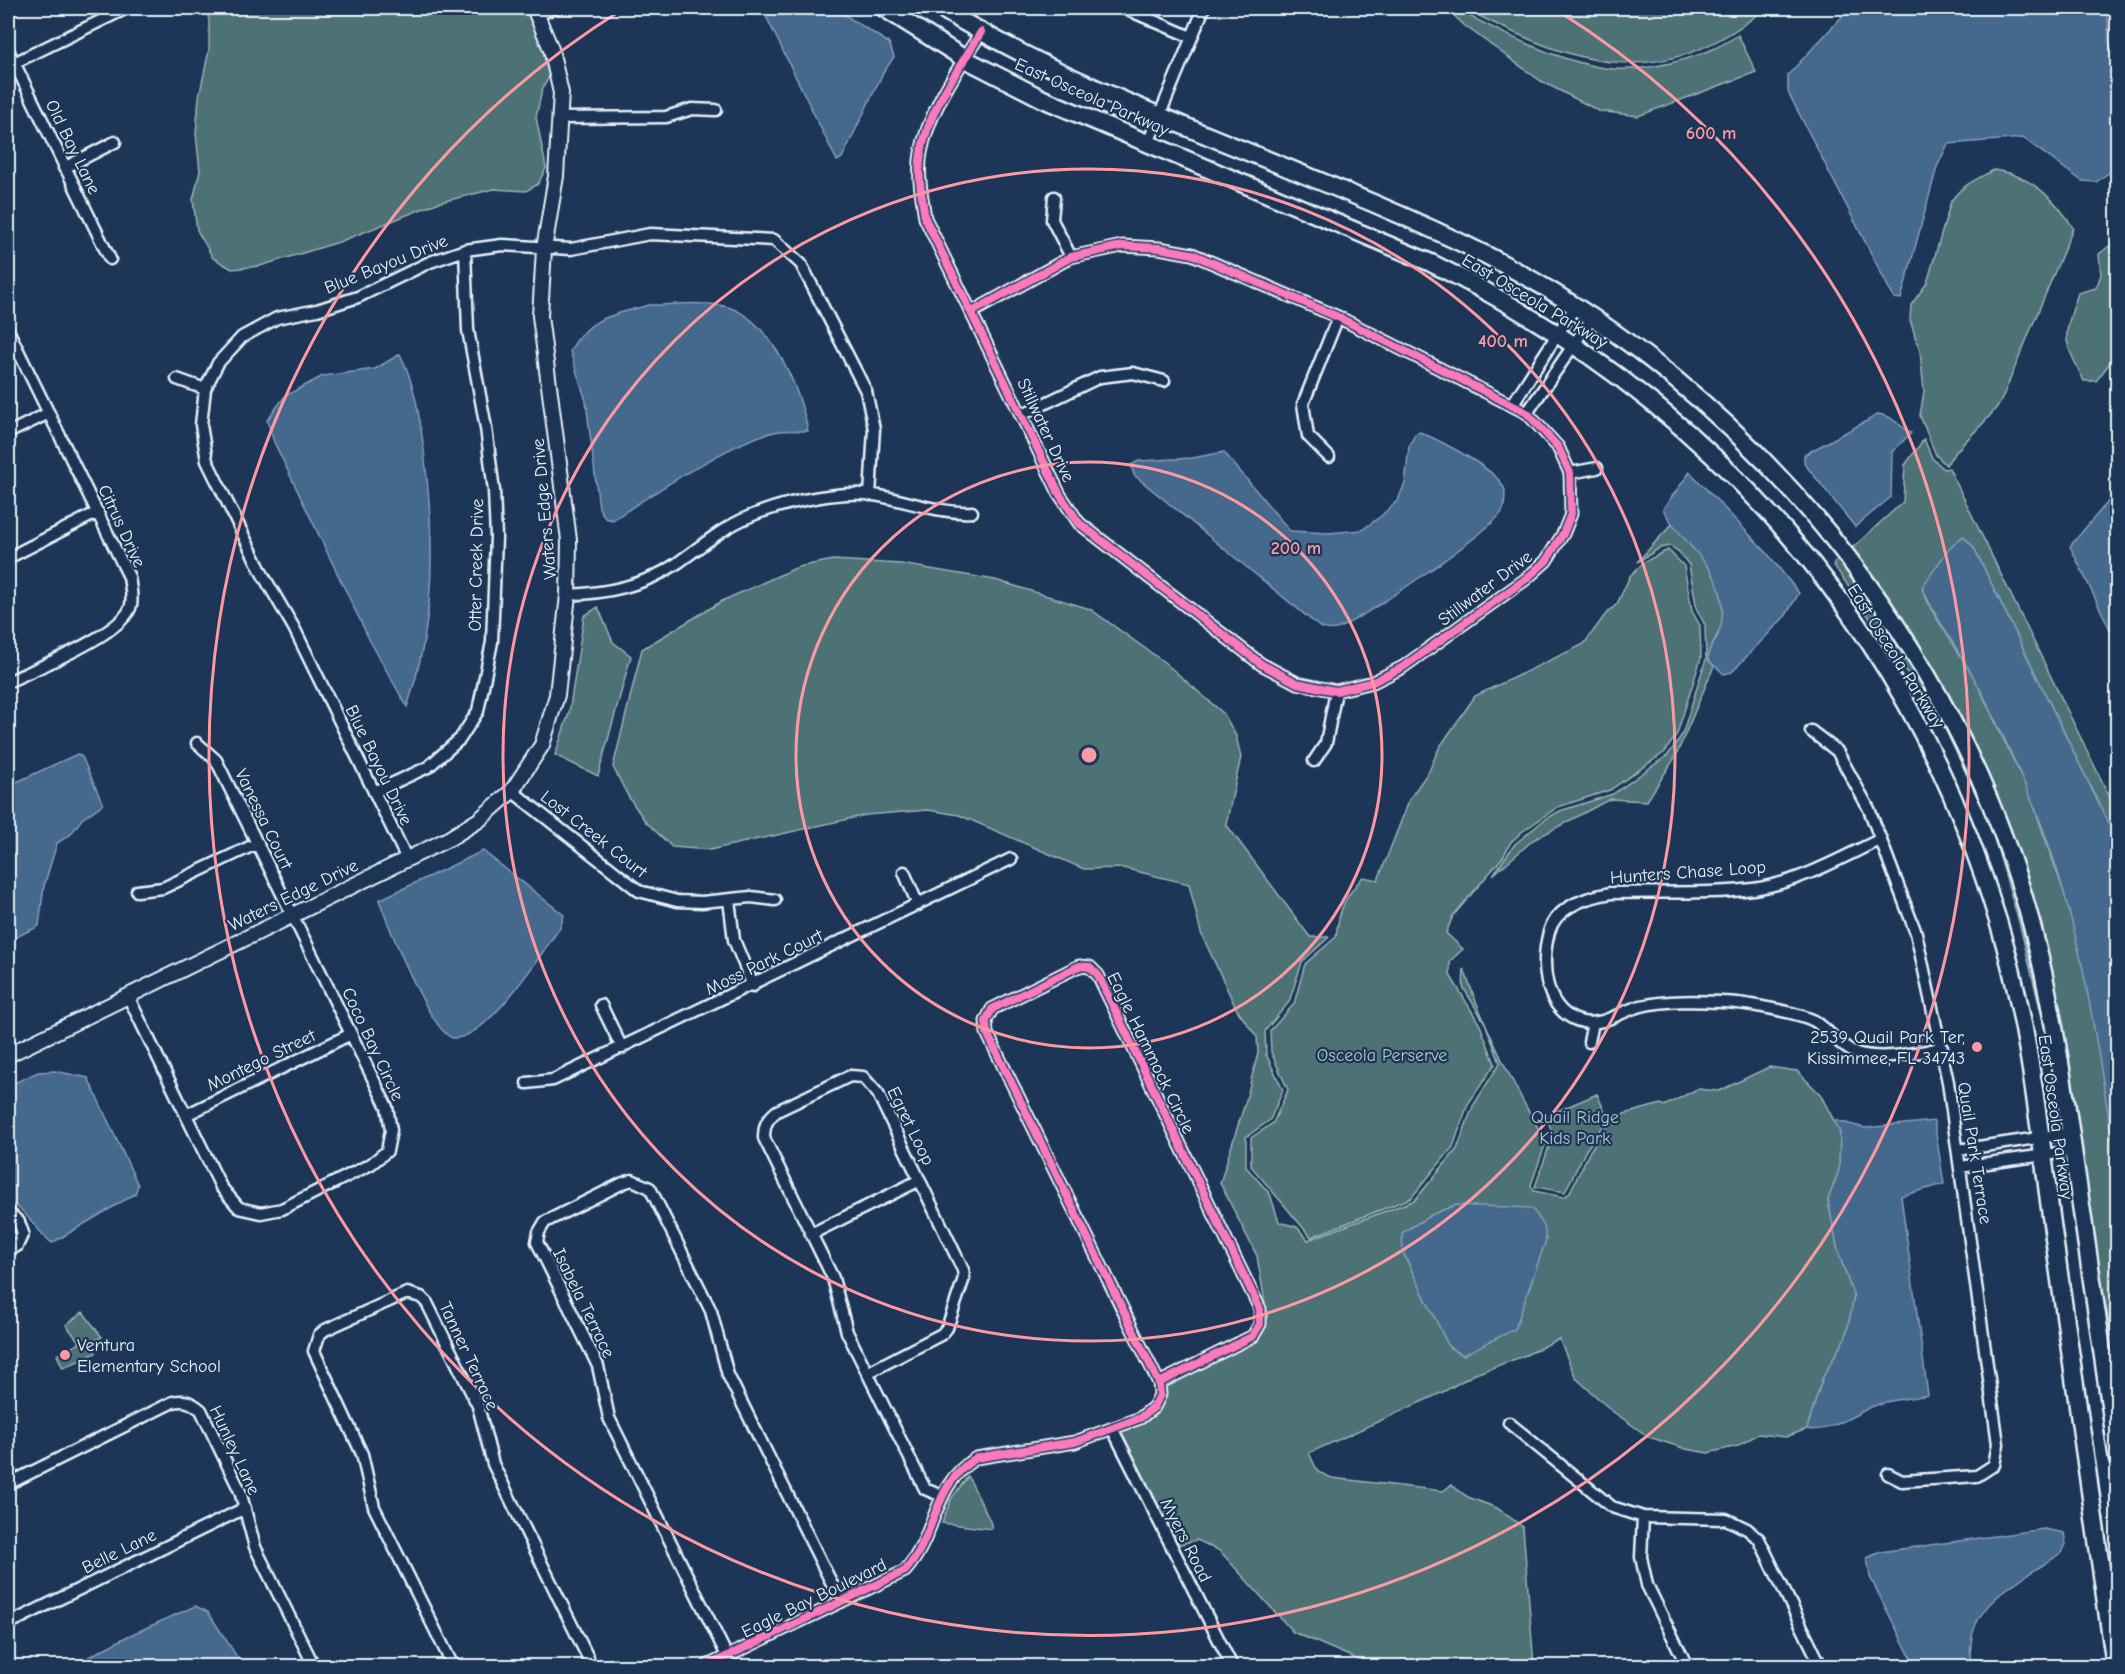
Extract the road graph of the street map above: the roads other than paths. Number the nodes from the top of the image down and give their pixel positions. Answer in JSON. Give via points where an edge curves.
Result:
{"nodes":[{"id":1,"x":127,"y":8,"type":"edge"},
{"id":2,"x":554,"y":8,"type":"edge"},
{"id":3,"x":884,"y":8,"type":"edge"},
{"id":4,"x":940,"y":8,"type":"edge"},
{"id":5,"x":1124,"y":8,"type":"edge"},
{"id":6,"x":1204,"y":8,"type":"edge"},
{"id":7,"x":535,"y":11,"type":"edge"},
{"id":8,"x":981,"y":32,"type":"junction"},
{"id":9,"x":1191,"y":36,"type":"junction"},
{"id":10,"x":8,"y":50,"type":"edge"},
{"id":11,"x":965,"y":59,"type":"junction"},
{"id":12,"x":14,"y":63,"type":"junction"},
{"id":13,"x":716,"y":110,"type":"dead end"},
{"id":14,"x":1160,"y":114,"type":"junction"},
{"id":15,"x":561,"y":118,"type":"junction"},
{"id":16,"x":115,"y":142,"type":"dead end"},
{"id":17,"x":1148,"y":143,"type":"junction"},
{"id":18,"x":64,"y":168,"type":"junction"},
{"id":19,"x":1054,"y":197,"type":"dead end"},
{"id":20,"x":543,"y":249,"type":"junction"},
{"id":21,"x":465,"y":250,"type":"junction"},
{"id":22,"x":1071,"y":258,"type":"junction"},
{"id":23,"x":110,"y":259,"type":"dead end"},
{"id":24,"x":1575,"y":307,"type":"junction"},
{"id":25,"x":972,"y":312,"type":"junction"},
{"id":26,"x":1338,"y":317,"type":"junction"},
{"id":27,"x":1592,"y":318,"type":"junction"},
{"id":28,"x":8,"y":330,"type":"edge"},
{"id":29,"x":1558,"y":333,"type":"junction"},
{"id":30,"x":1575,"y":343,"type":"junction"},
{"id":31,"x":177,"y":379,"type":"dead end"},
{"id":32,"x":1164,"y":381,"type":"dead end"},
{"id":33,"x":205,"y":389,"type":"junction"},
{"id":34,"x":1512,"y":405,"type":"junction"},
{"id":35,"x":49,"y":413,"type":"junction"},
{"id":36,"x":1527,"y":413,"type":"junction"},
{"id":37,"x":1023,"y":414,"type":"junction"},
{"id":38,"x":8,"y":434,"type":"edge"},
{"id":39,"x":1329,"y":457,"type":"dead end"},
{"id":40,"x":1597,"y":468,"type":"dead end"},
{"id":41,"x":1570,"y":473,"type":"junction"},
{"id":42,"x":870,"y":495,"type":"junction"},
{"id":43,"x":98,"y":512,"type":"junction"},
{"id":44,"x":972,"y":512,"type":"dead end"},
{"id":45,"x":8,"y":558,"type":"edge"},
{"id":46,"x":568,"y":595,"type":"junction"},
{"id":47,"x":8,"y":682,"type":"edge"},
{"id":48,"x":1336,"y":691,"type":"junction"},
{"id":49,"x":1811,"y":731,"type":"dead end"},
{"id":50,"x":197,"y":743,"type":"dead end"},
{"id":51,"x":1314,"y":761,"type":"dead end"},
{"id":52,"x":512,"y":791,"type":"junction"},
{"id":53,"x":374,"y":792,"type":"junction"},
{"id":54,"x":1881,"y":838,"type":"junction"},
{"id":55,"x":258,"y":843,"type":"junction"},
{"id":56,"x":407,"y":859,"type":"junction"},
{"id":57,"x":1011,"y":859,"type":"dead end"},
{"id":58,"x":904,"y":872,"type":"dead end"},
{"id":59,"x":137,"y":891,"type":"dead end"},
{"id":60,"x":729,"y":900,"type":"junction"},
{"id":61,"x":775,"y":900,"type":"dead end"},
{"id":62,"x":918,"y":905,"type":"junction"},
{"id":63,"x":294,"y":915,"type":"junction"},
{"id":64,"x":753,"y":986,"type":"junction"},
{"id":65,"x":128,"y":996,"type":"junction"},
{"id":66,"x":601,"y":1005,"type":"dead end"},
{"id":67,"x":1593,"y":1023,"type":"junction"},
{"id":68,"x":351,"y":1034,"type":"junction"},
{"id":69,"x":1590,"y":1042,"type":"dead end"},
{"id":70,"x":622,"y":1048,"type":"junction"},
{"id":71,"x":1942,"y":1048,"type":"junction"},
{"id":72,"x":8,"y":1055,"type":"edge"},
{"id":73,"x":527,"y":1083,"type":"dead end"},
{"id":74,"x":186,"y":1115,"type":"junction"},
{"id":75,"x":2071,"y":1133,"type":"junction"},
{"id":76,"x":2040,"y":1138,"type":"junction"},
{"id":77,"x":1958,"y":1150,"type":"junction"},
{"id":78,"x":2073,"y":1151,"type":"junction"},
{"id":79,"x":2043,"y":1155,"type":"junction"},
{"id":80,"x":1960,"y":1167,"type":"junction"},
{"id":81,"x":920,"y":1180,"type":"junction"},
{"id":82,"x":8,"y":1212,"type":"edge"},
{"id":83,"x":811,"y":1234,"type":"junction"},
{"id":84,"x":8,"y":1251,"type":"edge"},
{"id":85,"x":867,"y":1373,"type":"junction"},
{"id":86,"x":1159,"y":1383,"type":"junction"},
{"id":87,"x":1509,"y":1423,"type":"dead end"},
{"id":88,"x":1112,"y":1428,"type":"junction"},
{"id":89,"x":2118,"y":1460,"type":"edge"},
{"id":90,"x":1888,"y":1474,"type":"dead end"},
{"id":91,"x":8,"y":1484,"type":"edge"},
{"id":92,"x":942,"y":1496,"type":"junction"},
{"id":93,"x":245,"y":1508,"type":"junction"},
{"id":94,"x":1643,"y":1517,"type":"junction"},
{"id":95,"x":841,"y":1602,"type":"junction"},
{"id":96,"x":8,"y":1624,"type":"edge"},
{"id":97,"x":728,"y":1656,"type":"junction"},
{"id":98,"x":314,"y":1666,"type":"edge"},
{"id":99,"x":453,"y":1666,"type":"edge"},
{"id":100,"x":592,"y":1666,"type":"edge"},
{"id":101,"x":707,"y":1666,"type":"edge"},
{"id":102,"x":1232,"y":1666,"type":"edge"},
{"id":103,"x":1687,"y":1666,"type":"edge"},
{"id":104,"x":1819,"y":1666,"type":"edge"},
{"id":105,"x":2115,"y":1666,"type":"edge"}],
"edges":[{"from":1,"to":12,"type":"street"},
{"from":2,"to":7,"type":"street"},
{"from":3,"to":11,"type":"main road","name":"East Osceola Parkway"},
{"from":4,"to":8,"type":"main road","name":"East Osceola Parkway"},
{"from":5,"to":9,"type":"street"},
{"from":6,"to":9,"type":"street"},
{"from":7,"to":15,"type":"street","name":"Waters Edge Drive","via":[[551,49],[561,93]]},
{"from":8,"to":11,"type":"street","name":"Stillwater Drive"},
{"from":8,"to":14,"type":"main road","name":"East Osceola Parkway"},
{"from":9,"to":14,"type":"street"},
{"from":10,"to":12,"type":"street","name":"Old Bay Lane"},
{"from":11,"to":17,"type":"main road","name":"East Osceola Parkway","via":[[1043,99]]},
{"from":11,"to":25,"type":"street","name":"Stillwater Drive","via":[[927,131],[921,152],[920,187],[925,218]]},
{"from":12,"to":18,"type":"street","name":"Old Bay Lane"},
{"from":13,"to":15,"type":"street","via":[[692,109],[666,117]]},
{"from":14,"to":17,"type":"street"},
{"from":14,"to":24,"type":"main road","name":"East Osceola Parkway","via":[[1441,233]]},
{"from":15,"to":20,"type":"street","name":"Waters Edge Drive"},
{"from":16,"to":18,"type":"street"},
{"from":17,"to":29,"type":"main road","name":"East Osceola Parkway","via":[[1431,263]]},
{"from":18,"to":23,"type":"street","name":"Old Bay Lane"},
{"from":19,"to":22,"type":"street","via":[[1052,220]]},
{"from":20,"to":21,"type":"street","name":"Blue Bayou Drive","via":[[502,244]]},
{"from":20,"to":42,"type":"street","name":"Blue Bayou Drive","via":[[571,249],[650,234],[774,240],[801,264],[866,391],[874,429]]},
{"from":20,"to":46,"type":"street","name":"Waters Edge Drive","via":[[540,316],[568,540]]},
{"from":21,"to":33,"type":"street","name":"Blue Bayou Drive","via":[[430,262],[358,297],[264,323],[242,337],[218,363]]},
{"from":21,"to":53,"type":"street","name":"Otter Creek Drive","via":[[468,330],[494,491],[492,642],[478,711],[460,739],[428,767]]},
{"from":22,"to":25,"type":"street","name":"Stillwater Drive"},
{"from":22,"to":26,"type":"street","name":"Stillwater Drive","via":[[1122,246],[1192,254]]},
{"from":24,"to":27,"type":"main road","name":"East Osceola Parkway"},
{"from":24,"to":29,"type":"street"},
{"from":25,"to":37,"type":"street","name":"Stillwater Drive"},
{"from":26,"to":34,"type":"street","name":"Stillwater Drive"},
{"from":26,"to":39,"type":"street","via":[[1302,404],[1308,436]]},
{"from":27,"to":30,"type":"street"},
{"from":27,"to":75,"type":"main road","name":"East Osceola Parkway","via":[[1666,372],[1766,464],[1862,578],[1918,662],[1961,742],[2016,874],[2046,981]]},
{"from":28,"to":35,"type":"street","name":"Citrus Drive"},
{"from":29,"to":30,"type":"main road","name":"East Osceola Parkway"},
{"from":29,"to":34,"type":"street"},
{"from":30,"to":36,"type":"street"},
{"from":30,"to":76,"type":"main road","name":"East Osceola Parkway","via":[[1688,431],[1775,519],[1839,599],[1896,686],[1956,806],[1999,923],[2022,1018]]},
{"from":31,"to":33,"type":"street"},
{"from":32,"to":37,"type":"street","via":[[1133,373],[1100,377]]},
{"from":33,"to":53,"type":"street","name":"Blue Bayou Drive","via":[[201,425],[213,479],[294,628]]},
{"from":34,"to":36,"type":"street","name":"Stillwater Drive"},
{"from":35,"to":38,"type":"street"},
{"from":35,"to":43,"type":"street","name":"Citrus Drive"},
{"from":36,"to":41,"type":"street","name":"Stillwater Drive","via":[[1558,447]]},
{"from":37,"to":48,"type":"street","name":"Stillwater Drive","via":[[1060,495],[1079,523],[1261,664],[1298,683]]},
{"from":40,"to":41,"type":"street"},
{"from":41,"to":48,"type":"street","name":"Stillwater Drive","via":[[1571,514],[1546,561],[1403,667],[1373,682]]},
{"from":42,"to":44,"type":"street","via":[[950,513]]},
{"from":42,"to":46,"type":"street","via":[[814,499],[761,512],[713,535],[675,565],[636,584],[604,593]]},
{"from":43,"to":45,"type":"street"},
{"from":43,"to":47,"type":"street","name":"Citrus Drive","via":[[129,577],[132,604],[124,621]]},
{"from":46,"to":52,"type":"street","name":"Waters Edge Drive","via":[[557,695],[542,745]]},
{"from":48,"to":51,"type":"street","via":[[1326,742]]},
{"from":49,"to":54,"type":"street","name":"Quail Park Terrace","via":[[1837,751]]},
{"from":50,"to":55,"type":"street","name":"Vanessa Court","via":[[216,760]]},
{"from":52,"to":56,"type":"street","name":"Waters Edge Drive","via":[[479,820]]},
{"from":52,"to":60,"type":"street","name":"Lost Creek Court","via":[[639,891],[677,901]]},
{"from":53,"to":56,"type":"street","name":"Blue Bayou Drive"},
{"from":54,"to":67,"type":"street","name":"Hunters Chase Loop","via":[[1823,866],[1753,889],[1611,893],[1590,896],[1564,909],[1550,929],[1544,959],[1547,984],[1562,1011]]},
{"from":54,"to":71,"type":"street","name":"Quail Park Terrace","via":[[1916,933]]},
{"from":55,"to":59,"type":"street","via":[[163,888]]},
{"from":55,"to":63,"type":"street","name":"Vanessa Court"},
{"from":56,"to":63,"type":"street","name":"Waters Edge Drive"},
{"from":57,"to":62,"type":"street","name":"Moss Park Court"},
{"from":58,"to":62,"type":"street"},
{"from":60,"to":61,"type":"street","name":"Lost Creek Court"},
{"from":60,"to":64,"type":"street","via":[[734,939]]},
{"from":62,"to":64,"type":"street","name":"Moss Park Court"},
{"from":63,"to":65,"type":"street","name":"Waters Edge Drive"},
{"from":63,"to":68,"type":"street","name":"Coco Bay Circle"},
{"from":64,"to":70,"type":"street","name":"Moss Park Court"},
{"from":65,"to":72,"type":"street","name":"Waters Edge Drive"},
{"from":65,"to":74,"type":"street","name":"Coco Bay Circle"},
{"from":66,"to":70,"type":"street"},
{"from":67,"to":69,"type":"street"},
{"from":67,"to":71,"type":"street","via":[[1640,1006],[1726,1002],[1815,1021],[1854,1052],[1885,1058]]},
{"from":68,"to":74,"type":"street","name":"Montego Street"},
{"from":68,"to":74,"type":"street","name":"Coco Bay Circle","via":[[387,1107],[391,1130],[387,1151],[371,1164],[282,1209],[261,1213],[239,1208],[221,1187]]},
{"from":70,"to":73,"type":"street","name":"Moss Park Court","via":[[553,1080]]},
{"from":71,"to":77,"type":"street","name":"Quail Park Terrace"},
{"from":75,"to":76,"type":"street"},
{"from":75,"to":78,"type":"main road","name":"East Osceola Parkway"},
{"from":76,"to":77,"type":"street"},
{"from":76,"to":79,"type":"main road","name":"East Osceola Parkway"},
{"from":77,"to":80,"type":"street","name":"Quail Park Terrace"},
{"from":78,"to":79,"type":"street"},
{"from":78,"to":89,"type":"main road","name":"East Osceola Parkway"},
{"from":79,"to":80,"type":"street"},
{"from":79,"to":105,"type":"main road","name":"East Osceola Parkway"},
{"from":80,"to":90,"type":"street","name":"Quail Park Terrace","via":[[1998,1443],[1994,1465],[1977,1476],[1902,1481]]},
{"from":81,"to":83,"type":"street"},
{"from":81,"to":83,"type":"street","name":"Egret Loop","via":[[878,1094],[862,1077],[850,1076],[777,1111],[768,1118],[764,1137]]},
{"from":81,"to":85,"type":"street","name":"Egret Loop","via":[[964,1278],[942,1334]]},
{"from":82,"to":84,"type":"street","via":[[19,1222],[23,1233],[17,1246]]},
{"from":83,"to":85,"type":"street","name":"Egret Loop","via":[[833,1278],[847,1332]]},
{"from":85,"to":92,"type":"street","name":"Egret Loop","via":[[925,1489]]},
{"from":86,"to":86,"type":"street","name":"Eagle Hammock Circle","via":[[1253,1336],[1260,1324],[1260,1309],[1098,975],[1090,967],[1079,966],[992,1009],[986,1021],[987,1033]]},
{"from":86,"to":88,"type":"street","via":[[1160,1395],[1154,1407],[1140,1418]]},
{"from":87,"to":94,"type":"street","via":[[1612,1507]]},
{"from":88,"to":92,"type":"street","name":"Eagle Bay Boulevard","via":[[1086,1438],[976,1458],[950,1479]]},
{"from":88,"to":102,"type":"street","name":"Myers Road"},
{"from":91,"to":93,"type":"street","name":"Hunley Lane","via":[[183,1400],[201,1410]]},
{"from":92,"to":95,"type":"street","name":"Eagle Bay Boulevard","via":[[919,1554],[905,1571]]},
{"from":93,"to":96,"type":"street","name":"Belle Lane"},
{"from":93,"to":98,"type":"street","name":"Hunley Lane","via":[[255,1547]]},
{"from":94,"to":103,"type":"street","via":[[1641,1557],[1647,1586]]},
{"from":94,"to":104,"type":"street","via":[[1726,1519],[1760,1539]]},
{"from":95,"to":97,"type":"street","name":"Eagle Bay Boulevard"},
{"from":95,"to":97,"type":"street","name":"Isabela Terrace","via":[[728,1375],[711,1311],[650,1188],[632,1180],[623,1184],[545,1222],[537,1242],[598,1366],[609,1418]]},
{"from":97,"to":101,"type":"street","name":"Eagle Bay Boulevard"},
{"from":99,"to":100,"type":"street","name":"Tanner Terrace","via":[[374,1507],[362,1454],[314,1351],[324,1330],[406,1293],[428,1303],[478,1406],[493,1464]]}]}
